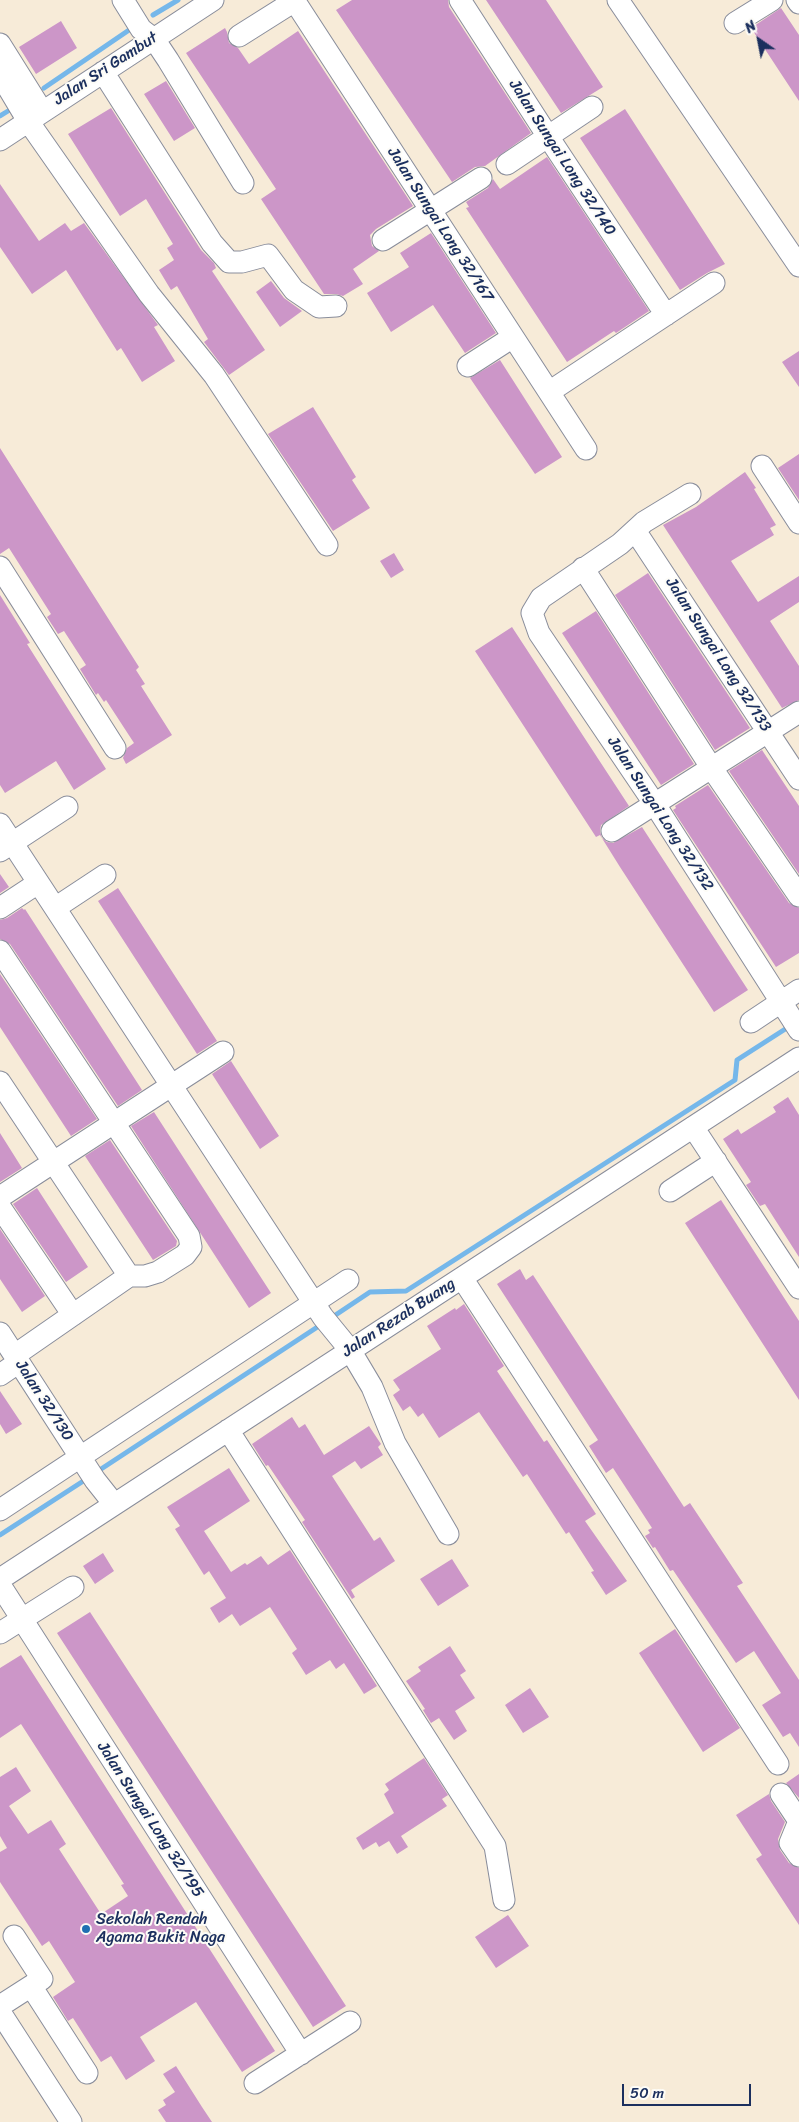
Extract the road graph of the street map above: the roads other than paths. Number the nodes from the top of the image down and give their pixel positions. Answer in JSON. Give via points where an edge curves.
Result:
{"nodes":[{"id":1,"x":123,"y":0,"type":"edge"},
{"id":2,"x":213,"y":0,"type":"edge"},
{"id":3,"x":295,"y":0,"type":"edge"},
{"id":4,"x":460,"y":0,"type":"edge"},
{"id":5,"x":618,"y":0,"type":"edge"},
{"id":6,"x":772,"y":0,"type":"edge"},
{"id":7,"x":797,"y":0,"type":"edge"},
{"id":8,"x":799,"y":3,"type":"edge"},
{"id":9,"x":735,"y":23,"type":"dead end"},
{"id":10,"x":239,"y":36,"type":"dead end"},
{"id":11,"x":154,"y":39,"type":"junction"},
{"id":12,"x":0,"y":44,"type":"edge"},
{"id":13,"x":103,"y":72,"type":"junction"},
{"id":14,"x":0,"y":74,"type":"edge"},
{"id":15,"x":592,"y":107,"type":"dead end"},
{"id":16,"x":35,"y":116,"type":"junction"},
{"id":17,"x":546,"y":135,"type":"junction"},
{"id":18,"x":0,"y":140,"type":"edge"},
{"id":19,"x":507,"y":164,"type":"dead end"},
{"id":20,"x":481,"y":178,"type":"dead end"},
{"id":21,"x":243,"y":183,"type":"dead end"},
{"id":22,"x":430,"y":209,"type":"junction"},
{"id":23,"x":383,"y":240,"type":"dead end"},
{"id":24,"x":799,"y":266,"type":"edge"},
{"id":25,"x":714,"y":283,"type":"dead end"},
{"id":26,"x":336,"y":306,"type":"dead end"},
{"id":27,"x":666,"y":314,"type":"junction"},
{"id":28,"x":513,"y":337,"type":"junction"},
{"id":29,"x":468,"y":366,"type":"dead end"},
{"id":30,"x":549,"y":392,"type":"junction"},
{"id":31,"x":586,"y":449,"type":"dead end"},
{"id":32,"x":762,"y":466,"type":"dead end"},
{"id":33,"x":690,"y":494,"type":"dead end"},
{"id":34,"x":799,"y":523,"type":"edge"},
{"id":35,"x":636,"y":532,"type":"junction"},
{"id":36,"x":327,"y":545,"type":"dead end"},
{"id":37,"x":0,"y":567,"type":"edge"},
{"id":38,"x":583,"y":568,"type":"junction"},
{"id":39,"x":799,"y":712,"type":"edge"},
{"id":40,"x":768,"y":731,"type":"junction"},
{"id":41,"x":115,"y":748,"type":"dead end"},
{"id":42,"x":711,"y":767,"type":"junction"},
{"id":43,"x":799,"y":779,"type":"edge"},
{"id":44,"x":654,"y":803,"type":"junction"},
{"id":45,"x":67,"y":807,"type":"dead end"},
{"id":46,"x":0,"y":824,"type":"edge"},
{"id":47,"x":612,"y":831,"type":"dead end"},
{"id":48,"x":6,"y":847,"type":"edge"},
{"id":49,"x":105,"y":876,"type":"dead end"},
{"id":50,"x":38,"y":882,"type":"junction"},
{"id":51,"x":799,"y":896,"type":"edge"},
{"id":52,"x":0,"y":908,"type":"edge"},
{"id":53,"x":55,"y":908,"type":"junction"},
{"id":54,"x":0,"y":950,"type":"edge"},
{"id":55,"x":799,"y":990,"type":"edge"},
{"id":56,"x":790,"y":1015,"type":"edge"},
{"id":57,"x":751,"y":1022,"type":"dead end"},
{"id":58,"x":223,"y":1052,"type":"dead end"},
{"id":59,"x":799,"y":1058,"type":"edge"},
{"id":60,"x":0,"y":1082,"type":"edge"},
{"id":61,"x":171,"y":1086,"type":"junction"},
{"id":62,"x":114,"y":1123,"type":"junction"},
{"id":63,"x":694,"y":1127,"type":"junction"},
{"id":64,"x":716,"y":1161,"type":"junction"},
{"id":65,"x":53,"y":1162,"type":"junction"},
{"id":66,"x":670,"y":1191,"type":"dead end"},
{"id":67,"x":0,"y":1197,"type":"edge"},
{"id":68,"x":0,"y":1207,"type":"edge"},
{"id":69,"x":129,"y":1276,"type":"junction"},
{"id":70,"x":462,"y":1278,"type":"junction"},
{"id":71,"x":348,"y":1280,"type":"dead end"},
{"id":72,"x":799,"y":1288,"type":"edge"},
{"id":73,"x":73,"y":1315,"type":"junction"},
{"id":74,"x":324,"y":1317,"type":"junction"},
{"id":75,"x":0,"y":1333,"type":"edge"},
{"id":76,"x":350,"y":1350,"type":"junction"},
{"id":77,"x":17,"y":1359,"type":"junction"},
{"id":78,"x":0,"y":1375,"type":"edge"},
{"id":79,"x":228,"y":1430,"type":"junction"},
{"id":80,"x":88,"y":1469,"type":"junction"},
{"id":81,"x":114,"y":1504,"type":"junction"},
{"id":82,"x":0,"y":1510,"type":"edge"},
{"id":83,"x":448,"y":1534,"type":"dead end"},
{"id":84,"x":0,"y":1578,"type":"edge"},
{"id":85,"x":0,"y":1585,"type":"edge"},
{"id":86,"x":73,"y":1587,"type":"dead end"},
{"id":87,"x":21,"y":1620,"type":"junction"},
{"id":88,"x":0,"y":1634,"type":"edge"},
{"id":89,"x":778,"y":1764,"type":"dead end"},
{"id":90,"x":781,"y":1794,"type":"dead end"},
{"id":91,"x":799,"y":1856,"type":"edge"},
{"id":92,"x":504,"y":1900,"type":"dead end"},
{"id":93,"x":14,"y":1936,"type":"dead end"},
{"id":94,"x":31,"y":1986,"type":"junction"},
{"id":95,"x":0,"y":2006,"type":"edge"},
{"id":96,"x":0,"y":2012,"type":"edge"},
{"id":97,"x":350,"y":2022,"type":"dead end"},
{"id":98,"x":300,"y":2054,"type":"junction"},
{"id":99,"x":87,"y":2073,"type":"dead end"},
{"id":100,"x":255,"y":2083,"type":"dead end"},
{"id":101,"x":71,"y":2122,"type":"edge"}],
"edges":[{"from":1,"to":11,"type":"street","via":[[141,29]]},
{"from":2,"to":11,"type":"street","name":"Jalan Sri Gambut"},
{"from":3,"to":10,"type":"street"},
{"from":3,"to":22,"type":"street","name":"Jalan Sungai Long 32/167"},
{"from":4,"to":17,"type":"street","name":"Jalan Sungai Long 32/140"},
{"from":5,"to":24,"type":"street"},
{"from":6,"to":9,"type":"street"},
{"from":7,"to":8,"type":"street"},
{"from":11,"to":13,"type":"street","name":"Jalan Sri Gambut"},
{"from":11,"to":21,"type":"street"},
{"from":12,"to":16,"type":"street"},
{"from":13,"to":16,"type":"street","name":"Jalan Sri Gambut"},
{"from":13,"to":26,"type":"street","via":[[212,243],[229,262],[268,256],[294,290],[319,307]]},
{"from":14,"to":16,"type":"street"},
{"from":15,"to":17,"type":"street"},
{"from":16,"to":18,"type":"street","name":"Jalan Sri Gambut"},
{"from":16,"to":36,"type":"street","via":[[149,294],[214,375]]},
{"from":17,"to":19,"type":"street"},
{"from":17,"to":27,"type":"street","name":"Jalan Sungai Long 32/140"},
{"from":20,"to":22,"type":"street"},
{"from":22,"to":23,"type":"street"},
{"from":22,"to":28,"type":"street","name":"Jalan Sungai Long 32/167"},
{"from":25,"to":27,"type":"street"},
{"from":27,"to":30,"type":"street"},
{"from":28,"to":29,"type":"street"},
{"from":28,"to":30,"type":"street","name":"Jalan Sungai Long 32/167"},
{"from":30,"to":31,"type":"street","name":"Jalan Sungai Long 32/167"},
{"from":32,"to":34,"type":"street"},
{"from":33,"to":35,"type":"street","via":[[644,522]]},
{"from":35,"to":38,"type":"street"},
{"from":35,"to":40,"type":"street","name":"Jalan Sungai Long 32/133"},
{"from":37,"to":41,"type":"street"},
{"from":38,"to":42,"type":"street"},
{"from":38,"to":44,"type":"street","name":"Jalan Sungai Long 32/132","via":[[541,598],[532,614],[539,633]]},
{"from":39,"to":40,"type":"street"},
{"from":40,"to":42,"type":"street"},
{"from":40,"to":43,"type":"street","name":"Jalan Sungai Long 32/133"},
{"from":42,"to":44,"type":"street"},
{"from":42,"to":51,"type":"street"},
{"from":44,"to":47,"type":"street"},
{"from":44,"to":56,"type":"street","name":"Jalan Sungai Long 32/132"},
{"from":45,"to":48,"type":"street"},
{"from":46,"to":48,"type":"street"},
{"from":48,"to":50,"type":"street"},
{"from":49,"to":53,"type":"street"},
{"from":50,"to":52,"type":"street"},
{"from":50,"to":53,"type":"street"},
{"from":53,"to":61,"type":"street"},
{"from":54,"to":62,"type":"street"},
{"from":55,"to":56,"type":"street"},
{"from":56,"to":57,"type":"street"},
{"from":58,"to":61,"type":"street"},
{"from":59,"to":63,"type":"street","name":"Jalan Rezab Buang"},
{"from":60,"to":65,"type":"street"},
{"from":61,"to":62,"type":"street"},
{"from":61,"to":74,"type":"street"},
{"from":62,"to":65,"type":"street"},
{"from":62,"to":69,"type":"street","via":[[189,1236],[191,1247],[185,1255],[158,1272]]},
{"from":63,"to":64,"type":"street"},
{"from":63,"to":70,"type":"street","name":"Jalan Rezab Buang"},
{"from":64,"to":66,"type":"street"},
{"from":64,"to":72,"type":"street"},
{"from":65,"to":67,"type":"street"},
{"from":65,"to":69,"type":"street"},
{"from":68,"to":73,"type":"street"},
{"from":69,"to":73,"type":"street"},
{"from":70,"to":76,"type":"street","name":"Jalan Rezab Buang"},
{"from":70,"to":89,"type":"street"},
{"from":71,"to":74,"type":"street"},
{"from":73,"to":77,"type":"street"},
{"from":74,"to":76,"type":"street"},
{"from":74,"to":80,"type":"street"},
{"from":75,"to":77,"type":"street","name":"Jalan 32/130"},
{"from":76,"to":79,"type":"street","name":"Jalan Rezab Buang"},
{"from":76,"to":83,"type":"street","via":[[372,1387],[395,1443]]},
{"from":77,"to":78,"type":"street"},
{"from":77,"to":80,"type":"street","name":"Jalan 32/130"},
{"from":79,"to":81,"type":"street","name":"Jalan Rezab Buang"},
{"from":79,"to":92,"type":"street","via":[[495,1846]]},
{"from":80,"to":81,"type":"street","name":"Jalan 32/130"},
{"from":80,"to":82,"type":"street"},
{"from":81,"to":84,"type":"street","name":"Jalan Rezab Buang"},
{"from":85,"to":87,"type":"street","name":"Jalan Sungai Long 32/195"},
{"from":86,"to":87,"type":"street"},
{"from":87,"to":88,"type":"street"},
{"from":87,"to":98,"type":"street","name":"Jalan Sungai Long 32/195"},
{"from":90,"to":91,"type":"street","via":[[799,1821],[790,1843]]},
{"from":93,"to":94,"type":"street","via":[[42,1980]]},
{"from":94,"to":95,"type":"street"},
{"from":94,"to":99,"type":"street"},
{"from":96,"to":101,"type":"street"},
{"from":97,"to":98,"type":"street"},
{"from":98,"to":100,"type":"street"}]}
